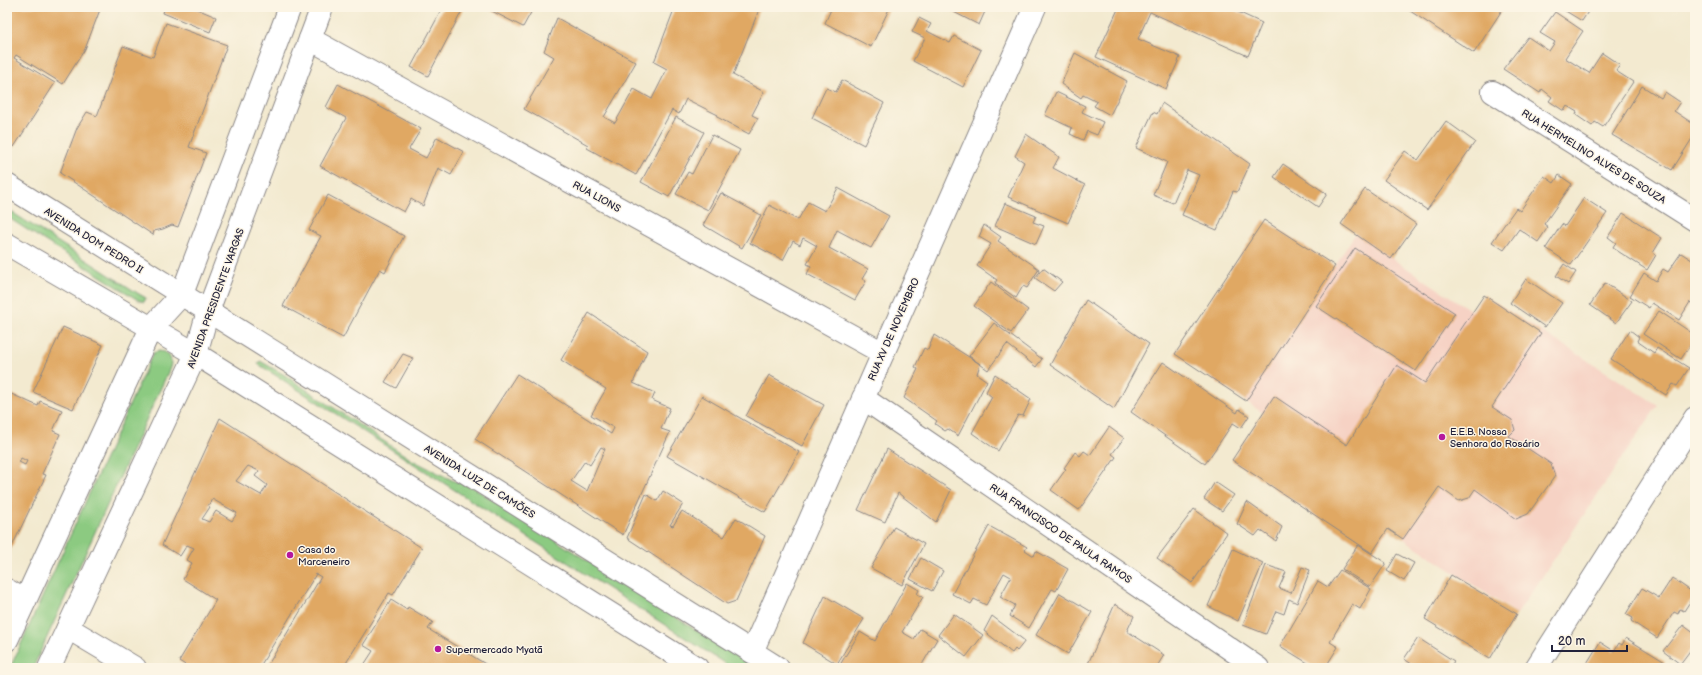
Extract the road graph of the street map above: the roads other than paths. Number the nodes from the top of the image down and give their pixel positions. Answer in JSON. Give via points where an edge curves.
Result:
{"nodes":[{"id":1,"x":290,"y":7,"type":"edge"},
{"id":2,"x":322,"y":7,"type":"edge"},
{"id":3,"x":1034,"y":7,"type":"edge"},
{"id":4,"x":310,"y":39,"type":"junction"},
{"id":5,"x":1492,"y":92,"type":"dead end"},
{"id":6,"x":7,"y":185,"type":"edge"},
{"id":7,"x":1695,"y":220,"type":"edge"},
{"id":8,"x":7,"y":244,"type":"edge"},
{"id":9,"x":182,"y":294,"type":"junction"},
{"id":10,"x":208,"y":311,"type":"junction"},
{"id":11,"x":151,"y":328,"type":"junction"},
{"id":12,"x":883,"y":353,"type":"junction"},
{"id":13,"x":196,"y":354,"type":"junction"},
{"id":14,"x":863,"y":398,"type":"junction"},
{"id":15,"x":1695,"y":418,"type":"edge"},
{"id":16,"x":16,"y":596,"type":"edge"},
{"id":17,"x":68,"y":628,"type":"junction"},
{"id":18,"x":7,"y":640,"type":"edge"},
{"id":19,"x":752,"y":652,"type":"junction"},
{"id":20,"x":49,"y":668,"type":"edge"},
{"id":21,"x":135,"y":668,"type":"edge"},
{"id":22,"x":697,"y":668,"type":"edge"},
{"id":23,"x":778,"y":668,"type":"edge"},
{"id":24,"x":1258,"y":668,"type":"edge"},
{"id":25,"x":1536,"y":668,"type":"edge"}],
"edges":[{"from":1,"to":9,"type":"main road"},
{"from":2,"to":4,"type":"main road","name":"AVENIDA PRESIDENTE VARGAS"},
{"from":3,"to":12,"type":"main road","name":"RUA XV DE NOVEMBRO"},
{"from":4,"to":10,"type":"main road","name":"AVENIDA PRESIDENTE VARGAS"},
{"from":4,"to":12,"type":"main road","name":"RUA LIONS"},
{"from":5,"to":7,"type":"main road","name":"RUA HERMELINO ALVES DE SOUZA"},
{"from":6,"to":9,"type":"main road","name":"AVENIDA DOM PEDRO II"},
{"from":8,"to":11,"type":"main road"},
{"from":9,"to":10,"type":"main road","name":"AVENIDA LUIZ DE CAMÕES"},
{"from":9,"to":11,"type":"main road"},
{"from":10,"to":13,"type":"main road","name":"AVENIDA PRESIDENTE VARGAS"},
{"from":10,"to":19,"type":"main road","name":"AVENIDA LUIZ DE CAMÕES"},
{"from":11,"to":13,"type":"main road"},
{"from":11,"to":16,"type":"main road"},
{"from":12,"to":14,"type":"main road","name":"RUA XV DE NOVEMBRO"},
{"from":13,"to":17,"type":"main road","name":"AVENIDA PRESIDENTE VARGAS"},
{"from":13,"to":22,"type":"main road"},
{"from":14,"to":19,"type":"main road","name":"RUA XV DE NOVEMBRO"},
{"from":14,"to":24,"type":"main road","name":"RUA FRANCISCO DE PAULA RAMOS"},
{"from":15,"to":25,"type":"main road"},
{"from":16,"to":18,"type":"main road"},
{"from":17,"to":20,"type":"main road","name":"AVENIDA PRESIDENTE VARGAS"},
{"from":17,"to":21,"type":"main road"},
{"from":19,"to":23,"type":"main road","name":"AVENIDA LUIZ DE CAMÕES"}]}
